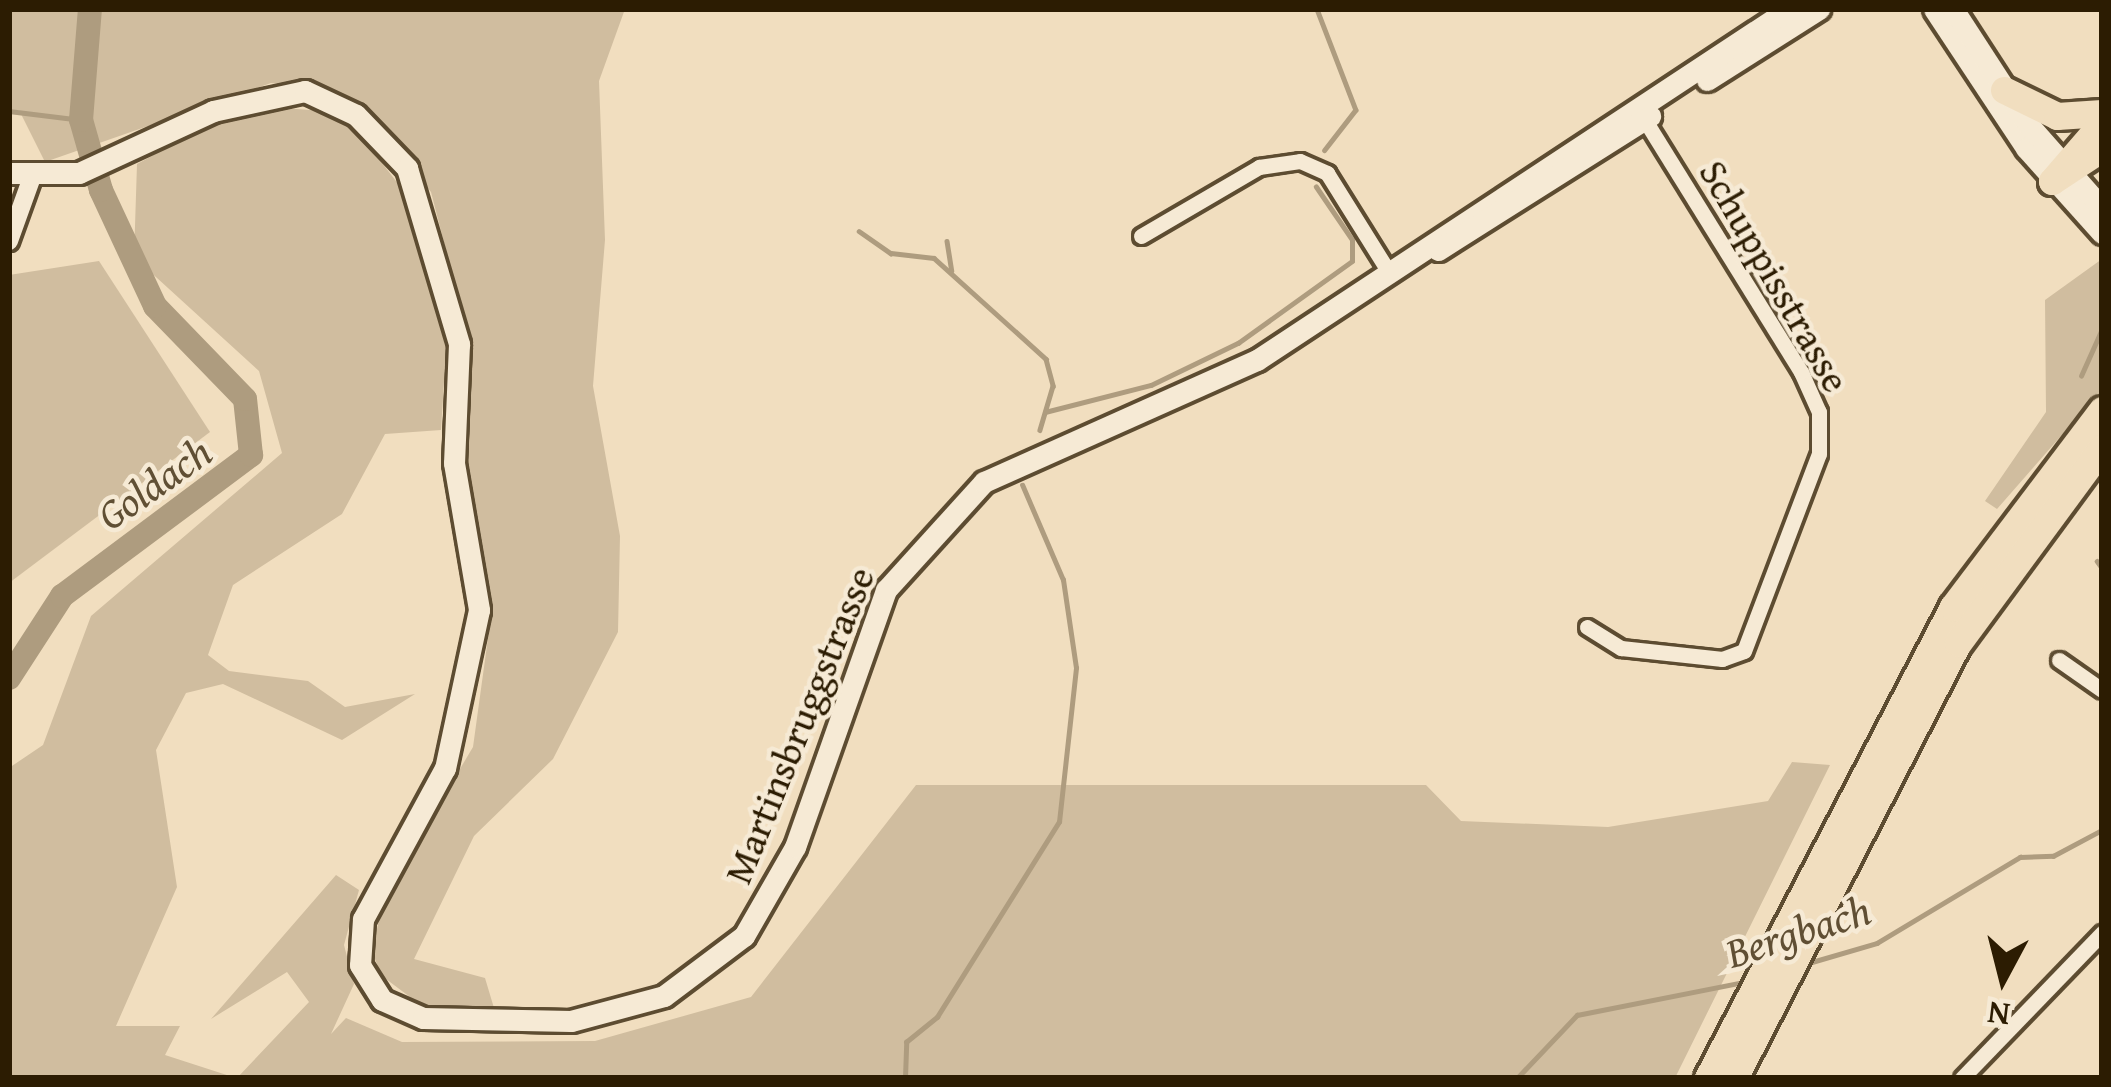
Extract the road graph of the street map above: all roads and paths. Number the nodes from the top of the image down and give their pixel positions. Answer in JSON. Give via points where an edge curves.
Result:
{"nodes":[{"id":1,"x":1789,"y":9,"type":"edge"},
{"id":2,"x":1819,"y":9,"type":"edge"},
{"id":3,"x":1939,"y":11,"type":"edge"},
{"id":4,"x":2004,"y":90,"type":"junction"},
{"id":5,"x":2102,"y":112,"type":"edge"},
{"id":6,"x":1639,"y":115,"type":"junction"},
{"id":7,"x":2102,"y":123,"type":"edge"},
{"id":8,"x":2102,"y":148,"type":"edge"},
{"id":9,"x":2061,"y":174,"type":"junction"},
{"id":10,"x":30,"y":176,"type":"edge"},
{"id":11,"x":2102,"y":208,"type":"edge"},
{"id":12,"x":2102,"y":232,"type":"edge"},
{"id":13,"x":1141,"y":236,"type":"dead end"},
{"id":14,"x":9,"y":241,"type":"edge"},
{"id":15,"x":1392,"y":272,"type":"junction"},
{"id":16,"x":2102,"y":410,"type":"edge"},
{"id":17,"x":2102,"y":448,"type":"edge"},
{"id":18,"x":2102,"y":476,"type":"edge"},
{"id":19,"x":1587,"y":627,"type":"dead end"},
{"id":20,"x":2059,"y":659,"type":"dead end"},
{"id":21,"x":2102,"y":690,"type":"edge"},
{"id":22,"x":1913,"y":723,"type":"junction"},
{"id":23,"x":2102,"y":933,"type":"edge"},
{"id":24,"x":1708,"y":1078,"type":"edge"},
{"id":25,"x":1734,"y":1078,"type":"edge"},
{"id":26,"x":1962,"y":1078,"type":"edge"}],
"edges":[{"from":1,"to":6,"type":"main road","name":"Martinsbruggstrasse"},
{"from":2,"to":6,"type":"main road","name":"Martinsbruggstrasse"},
{"from":3,"to":4,"type":"main road"},
{"from":3,"to":9,"type":"main road"},
{"from":4,"to":5,"type":"highway","via":[[2057,116]]},
{"from":4,"to":9,"type":"main road"},
{"from":6,"to":15,"type":"main road","name":"Martinsbruggstrasse"},
{"from":6,"to":19,"type":"street","name":"Schuppisstrasse","via":[[1801,372],[1819,412],[1819,454],[1744,651],[1722,659],[1621,648]]},
{"from":7,"to":9,"type":"highway"},
{"from":8,"to":9,"type":"highway"},
{"from":9,"to":11,"type":"main road"},
{"from":9,"to":12,"type":"main road"},
{"from":10,"to":14,"type":"street"},
{"from":10,"to":15,"type":"main road","name":"Martinsbruggstrasse","via":[[154,142],[268,96],[325,95],[398,155],[426,215],[459,344],[454,463],[477,627],[446,768],[371,900],[358,951],[382,1000],[436,1021],[607,1016],[722,959],[778,887],[865,635],[939,520],[1021,461],[1229,376]]},
{"from":13,"to":15,"type":"street","via":[[1259,167],[1300,161],[1328,172]]},
{"from":16,"to":24,"type":"highway","via":[[2002,529],[1911,679]]},
{"from":17,"to":22,"type":"highway","via":[[2024,542]]},
{"from":18,"to":22,"type":"highway"},
{"from":20,"to":21,"type":"street"},
{"from":22,"to":25,"type":"highway"},
{"from":23,"to":26,"type":"street"}]}
